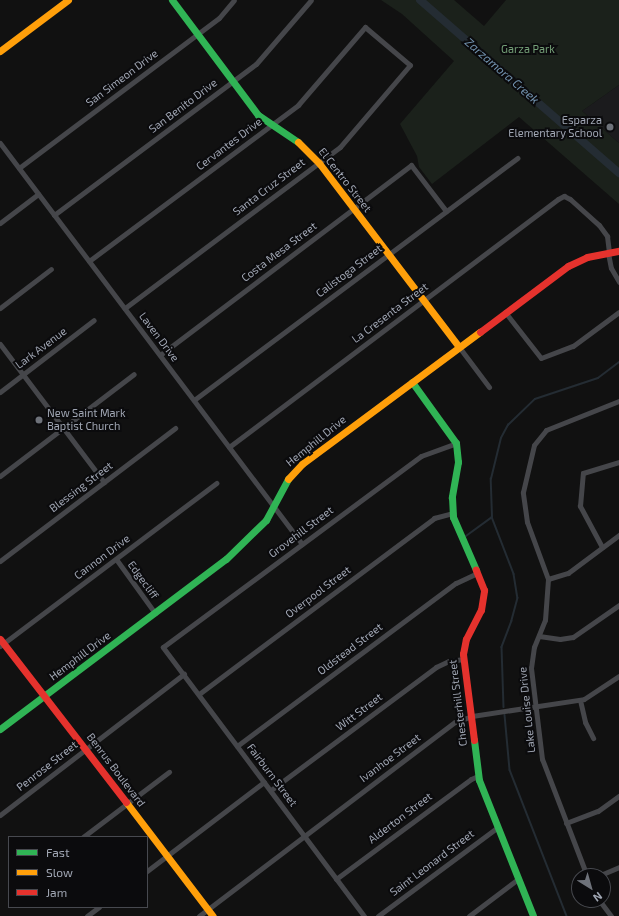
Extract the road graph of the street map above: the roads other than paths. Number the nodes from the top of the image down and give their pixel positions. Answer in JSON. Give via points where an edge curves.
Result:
{"nodes":[{"id":1,"x":68,"y":0,"type":"edge"},
{"id":2,"x":172,"y":0,"type":"edge"},
{"id":3,"x":234,"y":0,"type":"edge"},
{"id":4,"x":311,"y":0,"type":"edge"},
{"id":5,"x":197,"y":34,"type":"junction"},
{"id":6,"x":0,"y":51,"type":"edge"},
{"id":7,"x":410,"y":65,"type":"joint"},
{"id":8,"x":232,"y":81,"type":"junction"},
{"id":9,"x":271,"y":125,"type":"junction"},
{"id":10,"x":0,"y":143,"type":"edge"},
{"id":11,"x":517,"y":158,"type":"dead end"},
{"id":12,"x":319,"y":163,"type":"junction"},
{"id":13,"x":19,"y":168,"type":"junction"},
{"id":14,"x":38,"y":194,"type":"junction"},
{"id":15,"x":354,"y":208,"type":"junction"},
{"id":16,"x":446,"y":211,"type":"junction"},
{"id":17,"x":54,"y":215,"type":"junction"},
{"id":18,"x":0,"y":223,"type":"edge"},
{"id":19,"x":619,"y":251,"type":"edge"},
{"id":20,"x":609,"y":253,"type":"junction"},
{"id":21,"x":388,"y":254,"type":"junction"},
{"id":22,"x":89,"y":261,"type":"junction"},
{"id":23,"x":51,"y":269,"type":"dead end"},
{"id":24,"x":619,"y":282,"type":"edge"},
{"id":25,"x":423,"y":300,"type":"junction"},
{"id":26,"x":0,"y":308,"type":"edge"},
{"id":27,"x":125,"y":308,"type":"junction"},
{"id":28,"x":505,"y":312,"type":"junction"},
{"id":29,"x":619,"y":312,"type":"edge"},
{"id":30,"x":94,"y":320,"type":"dead end"},
{"id":31,"x":0,"y":344,"type":"edge"},
{"id":32,"x":459,"y":347,"type":"junction"},
{"id":33,"x":160,"y":355,"type":"junction"},
{"id":34,"x":23,"y":374,"type":"junction"},
{"id":35,"x":134,"y":374,"type":"dead end"},
{"id":36,"x":412,"y":382,"type":"junction"},
{"id":37,"x":489,"y":387,"type":"dead end"},
{"id":38,"x":0,"y":392,"type":"edge"},
{"id":39,"x":194,"y":400,"type":"junction"},
{"id":40,"x":619,"y":402,"type":"edge"},
{"id":41,"x":63,"y":427,"type":"junction"},
{"id":42,"x":175,"y":428,"type":"dead end"},
{"id":43,"x":456,"y":443,"type":"junction"},
{"id":44,"x":228,"y":446,"type":"junction"},
{"id":45,"x":619,"y":462,"type":"edge"},
{"id":46,"x":0,"y":476,"type":"edge"},
{"id":47,"x":104,"y":482,"type":"junction"},
{"id":48,"x":216,"y":483,"type":"dead end"},
{"id":49,"x":274,"y":507,"type":"junction"},
{"id":50,"x":453,"y":512,"type":"junction"},
{"id":51,"x":619,"y":535,"type":"edge"},
{"id":52,"x":302,"y":544,"type":"junction"},
{"id":53,"x":602,"y":547,"type":"junction"},
{"id":54,"x":116,"y":559,"type":"junction"},
{"id":55,"x":0,"y":561,"type":"edge"},
{"id":56,"x":477,"y":572,"type":"junction"},
{"id":57,"x":548,"y":579,"type":"junction"},
{"id":58,"x":619,"y":605,"type":"edge"},
{"id":59,"x":155,"y":613,"type":"junction"},
{"id":60,"x":539,"y":636,"type":"junction"},
{"id":61,"x":1,"y":643,"type":"edge"},
{"id":62,"x":163,"y":647,"type":"joint"},
{"id":63,"x":464,"y":659,"type":"junction"},
{"id":64,"x":184,"y":674,"type":"junction"},
{"id":65,"x":619,"y":677,"type":"edge"},
{"id":66,"x":199,"y":694,"type":"junction"},
{"id":67,"x":44,"y":696,"type":"junction"},
{"id":68,"x":580,"y":700,"type":"junction"},
{"id":69,"x":536,"y":708,"type":"junction"},
{"id":70,"x":472,"y":716,"type":"junction"},
{"id":71,"x":0,"y":729,"type":"edge"},
{"id":72,"x":593,"y":738,"type":"dead end"},
{"id":73,"x":238,"y":746,"type":"junction"},
{"id":74,"x":86,"y":749,"type":"junction"},
{"id":75,"x":169,"y":772,"type":"dead end"},
{"id":76,"x":478,"y":776,"type":"junction"},
{"id":77,"x":264,"y":782,"type":"junction"},
{"id":78,"x":271,"y":790,"type":"junction"},
{"id":79,"x":619,"y":796,"type":"edge"},
{"id":80,"x":127,"y":803,"type":"junction"},
{"id":81,"x":0,"y":815,"type":"edge"},
{"id":82,"x":566,"y":823,"type":"junction"},
{"id":83,"x":498,"y":827,"type":"junction"},
{"id":84,"x":84,"y":836,"type":"edge"},
{"id":85,"x":304,"y":836,"type":"junction"},
{"id":86,"x":167,"y":856,"type":"junction"},
{"id":87,"x":584,"y":868,"type":"edge"},
{"id":88,"x":148,"y":870,"type":"edge"},
{"id":89,"x":336,"y":878,"type":"junction"},
{"id":90,"x":518,"y":879,"type":"junction"},
{"id":91,"x":98,"y":908,"type":"edge"},
{"id":92,"x":208,"y":909,"type":"junction"},
{"id":93,"x":87,"y":916,"type":"edge"},
{"id":94,"x":199,"y":916,"type":"edge"},
{"id":95,"x":213,"y":916,"type":"edge"},
{"id":96,"x":364,"y":916,"type":"edge"},
{"id":97,"x":378,"y":916,"type":"edge"},
{"id":98,"x":469,"y":916,"type":"edge"},
{"id":99,"x":533,"y":916,"type":"edge"}],
"edges":[{"from":1,"to":6,"type":"street"},
{"from":2,"to":5,"type":"street","name":"El Centro Street"},
{"from":3,"to":5,"type":"street","name":"San Simeon Drive","via":[[219,18]]},
{"from":4,"to":8,"type":"street","name":"San Benito Drive","via":[[262,58]]},
{"from":5,"to":8,"type":"street","name":"El Centro Street"},
{"from":5,"to":13,"type":"street","name":"San Simeon Drive"},
{"from":7,"to":9,"type":"street","name":"Cervantes Drive","via":[[365,27],[304,99]]},
{"from":7,"to":12,"type":"street","name":"Santa Cruz Street","via":[[344,143]]},
{"from":8,"to":9,"type":"street","name":"El Centro Street","via":[[258,114]]},
{"from":8,"to":17,"type":"street","name":"San Benito Drive"},
{"from":9,"to":12,"type":"street","name":"El Centro Street","via":[[306,149]]},
{"from":9,"to":22,"type":"street","name":"Cervantes Drive"},
{"from":10,"to":13,"type":"street","name":"Laven Drive"},
{"from":11,"to":16,"type":"street","name":"Calistoga Street"},
{"from":12,"to":15,"type":"street","name":"El Centro Street"},
{"from":12,"to":27,"type":"street","name":"Santa Cruz Street"},
{"from":13,"to":14,"type":"street","name":"Laven Drive"},
{"from":14,"to":17,"type":"street","name":"Laven Drive"},
{"from":14,"to":18,"type":"street"},
{"from":15,"to":16,"type":"street","name":"Costa Mesa Street","via":[[411,165]]},
{"from":15,"to":21,"type":"street","name":"El Centro Street"},
{"from":15,"to":33,"type":"street","name":"Costa Mesa Street"},
{"from":16,"to":21,"type":"street","name":"Calistoga Street"},
{"from":17,"to":22,"type":"street","name":"Laven Drive"},
{"from":19,"to":20,"type":"street","name":"Hemphill Drive"},
{"from":20,"to":24,"type":"street","via":[[611,268]]},
{"from":20,"to":25,"type":"street","name":"La Cresenta Street","via":[[602,228],[564,196]]},
{"from":20,"to":28,"type":"street","name":"Hemphill Drive","via":[[574,262]]},
{"from":21,"to":25,"type":"street","name":"El Centro Street"},
{"from":21,"to":39,"type":"street","name":"Calistoga Street"},
{"from":22,"to":27,"type":"street","name":"Laven Drive"},
{"from":23,"to":26,"type":"street"},
{"from":25,"to":32,"type":"street","name":"El Centro Street"},
{"from":25,"to":44,"type":"street","name":"La Cresenta Street"},
{"from":27,"to":33,"type":"street","name":"Laven Drive"},
{"from":28,"to":29,"type":"street","via":[[541,358],[573,346]]},
{"from":28,"to":32,"type":"street","name":"Hemphill Drive"},
{"from":30,"to":34,"type":"street","name":"Lark Avenue"},
{"from":31,"to":34,"type":"street"},
{"from":32,"to":36,"type":"street","name":"Hemphill Drive"},
{"from":32,"to":37,"type":"street","name":"El Centro Street"},
{"from":33,"to":39,"type":"street","name":"Laven Drive"},
{"from":34,"to":38,"type":"street","name":"Lark Avenue"},
{"from":34,"to":41,"type":"street"},
{"from":35,"to":41,"type":"street"},
{"from":36,"to":43,"type":"street"},
{"from":36,"to":49,"type":"street","name":"Hemphill Drive","via":[[296,469]]},
{"from":39,"to":44,"type":"street","name":"Laven Drive"},
{"from":40,"to":57,"type":"street","name":"Lake Louise Drive","via":[[551,427],[534,445],[523,502],[529,528]]},
{"from":41,"to":46,"type":"street"},
{"from":41,"to":47,"type":"street"},
{"from":42,"to":47,"type":"street","name":"Blessing Street"},
{"from":43,"to":50,"type":"street","name":"Chesterhill Street","via":[[458,462],[452,497]]},
{"from":43,"to":52,"type":"street","name":"Grovehill Street","via":[[421,456]]},
{"from":44,"to":49,"type":"street","name":"Laven Drive"},
{"from":45,"to":53,"type":"street","via":[[583,474],[580,506]]},
{"from":47,"to":55,"type":"street","name":"Blessing Street"},
{"from":48,"to":54,"type":"street","name":"Cannon Drive"},
{"from":49,"to":52,"type":"street","name":"Laven Drive"},
{"from":49,"to":59,"type":"street","name":"Hemphill Drive","via":[[261,525],[226,559]]},
{"from":50,"to":56,"type":"street","name":"Chesterhill Street","via":[[459,534]]},
{"from":50,"to":66,"type":"street","name":"Overpool Street","via":[[434,518]]},
{"from":51,"to":53,"type":"street"},
{"from":52,"to":62,"type":"street","name":"Grovehill Street"},
{"from":53,"to":57,"type":"street","via":[[568,573]]},
{"from":54,"to":59,"type":"street","name":"Edgecliff"},
{"from":54,"to":61,"type":"street","name":"Cannon Drive"},
{"from":56,"to":63,"type":"street","name":"Chesterhill Street","via":[[484,597],[481,610],[466,639]]},
{"from":56,"to":73,"type":"street","name":"Oldstead Street","via":[[456,583]]},
{"from":57,"to":60,"type":"street","name":"Lake Louise Drive","via":[[548,604]]},
{"from":58,"to":60,"type":"street","via":[[573,636],[560,639]]},
{"from":59,"to":67,"type":"street","name":"Hemphill Drive"},
{"from":60,"to":69,"type":"street","name":"Lake Louise Drive","via":[[531,668]]},
{"from":61,"to":67,"type":"street","name":"Benrus Boulevard"},
{"from":62,"to":64,"type":"street","name":"Fairburn Street"},
{"from":63,"to":70,"type":"street","name":"Chesterhill Street"},
{"from":63,"to":78,"type":"street","name":"Witt Street","via":[[449,661],[436,667]]},
{"from":64,"to":66,"type":"street","name":"Fairburn Street"},
{"from":64,"to":74,"type":"street","name":"Penrose Street"},
{"from":65,"to":68,"type":"street","name":"Ivanhoe Street","via":[[596,693]]},
{"from":66,"to":73,"type":"street","name":"Fairburn Street"},
{"from":67,"to":71,"type":"street","name":"Hemphill Drive"},
{"from":67,"to":74,"type":"street","name":"Benrus Boulevard"},
{"from":68,"to":69,"type":"street","name":"Ivanhoe Street"},
{"from":68,"to":72,"type":"street","via":[[585,722]]},
{"from":69,"to":70,"type":"street","name":"Ivanhoe Street"},
{"from":69,"to":82,"type":"street","name":"Lake Louise Drive","via":[[545,769]]},
{"from":70,"to":76,"type":"street","name":"Chesterhill Street"},
{"from":70,"to":85,"type":"street","name":"Ivanhoe Street","via":[[455,722]]},
{"from":73,"to":77,"type":"street","name":"Fairburn Street"},
{"from":74,"to":80,"type":"street","name":"Benrus Boulevard"},
{"from":74,"to":81,"type":"street","name":"Penrose Street"},
{"from":75,"to":80,"type":"street"},
{"from":76,"to":83,"type":"street","name":"Chesterhill Street"},
{"from":76,"to":89,"type":"street","name":"Alderton Street","via":[[471,778]]},
{"from":77,"to":78,"type":"street","name":"Fairburn Street"},
{"from":77,"to":86,"type":"street"},
{"from":78,"to":85,"type":"street","name":"Fairburn Street"},
{"from":79,"to":82,"type":"street","via":[[598,810]]},
{"from":80,"to":84,"type":"street"},
{"from":80,"to":86,"type":"street","name":"Benrus Boulevard"},
{"from":82,"to":87,"type":"street","name":"Lake Louise Drive"},
{"from":83,"to":90,"type":"street","name":"Chesterhill Street"},
{"from":83,"to":97,"type":"street","name":"Saint Leonard Street"},
{"from":85,"to":89,"type":"street","name":"Fairburn Street"},
{"from":85,"to":92,"type":"street","name":"Ivanhoe Street"},
{"from":86,"to":88,"type":"street"},
{"from":86,"to":92,"type":"street","name":"Benrus Boulevard"},
{"from":89,"to":96,"type":"street","name":"Fairburn Street"},
{"from":90,"to":98,"type":"street"},
{"from":90,"to":99,"type":"street","name":"Chesterhill Street"},
{"from":91,"to":93,"type":"street"},
{"from":92,"to":94,"type":"street","name":"Ivanhoe Street"},
{"from":92,"to":95,"type":"street","name":"Benrus Boulevard"}]}
